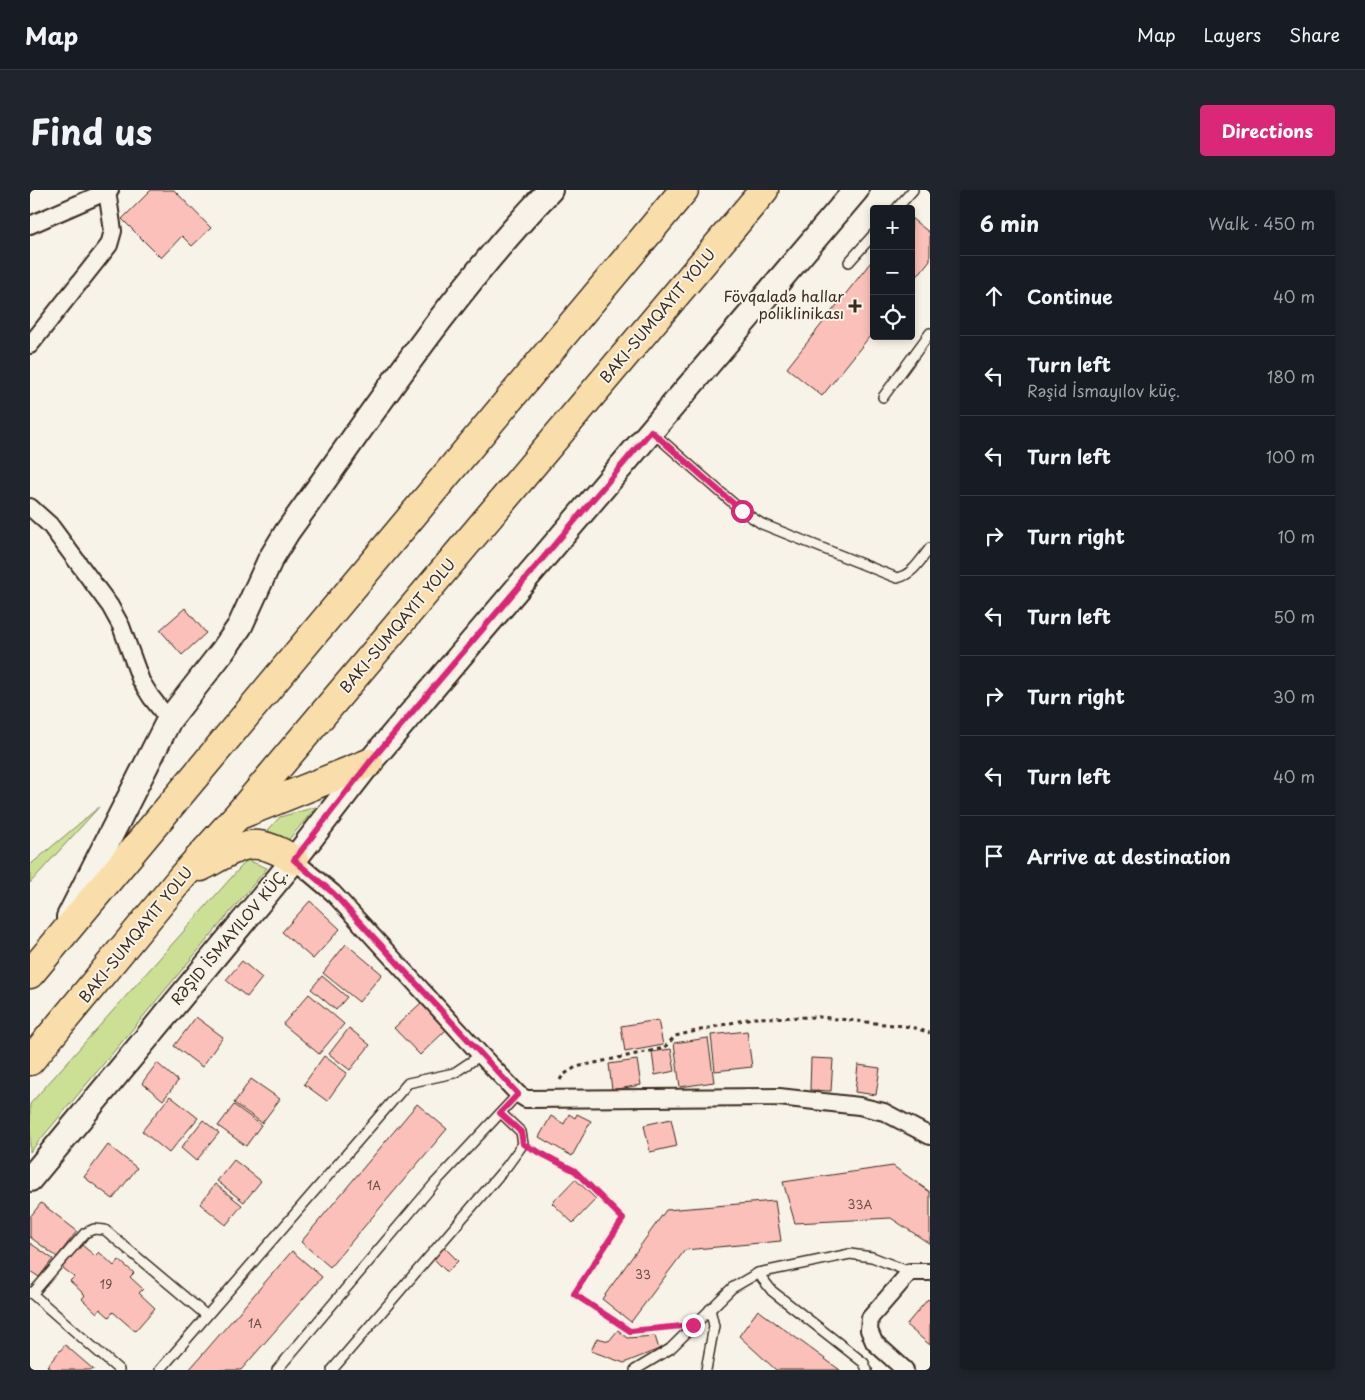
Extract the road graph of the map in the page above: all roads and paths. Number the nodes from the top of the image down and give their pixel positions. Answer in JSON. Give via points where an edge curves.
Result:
{"nodes":[{"id":1,"x":550,"y":190,"type":"edge"},
{"id":2,"x":684,"y":190,"type":"edge"},
{"id":3,"x":764,"y":190,"type":"edge"},
{"id":4,"x":856,"y":190,"type":"edge"},
{"id":5,"x":912,"y":190,"type":"edge"},
{"id":6,"x":108,"y":191,"type":"edge"},
{"id":7,"x":899,"y":205,"type":"edge"},
{"id":8,"x":30,"y":225,"type":"edge"},
{"id":9,"x":870,"y":238,"type":"edge"},
{"id":10,"x":849,"y":262,"type":"dead end"},
{"id":11,"x":930,"y":333,"type":"edge"},
{"id":12,"x":30,"y":345,"type":"edge"},
{"id":13,"x":883,"y":397,"type":"dead end"},
{"id":14,"x":651,"y":431,"type":"junction"},
{"id":15,"x":30,"y":507,"type":"edge"},
{"id":16,"x":930,"y":548,"type":"edge"},
{"id":17,"x":169,"y":720,"type":"junction"},
{"id":18,"x":369,"y":763,"type":"junction"},
{"id":19,"x":238,"y":815,"type":"junction"},
{"id":20,"x":294,"y":860,"type":"junction"},
{"id":21,"x":182,"y":877,"type":"junction"},
{"id":22,"x":54,"y":946,"type":"junction"},
{"id":23,"x":30,"y":969,"type":"edge"},
{"id":24,"x":30,"y":974,"type":"edge"},
{"id":25,"x":930,"y":1033,"type":"edge"},
{"id":26,"x":481,"y":1055,"type":"junction"},
{"id":27,"x":30,"y":1061,"type":"edge"},
{"id":28,"x":518,"y":1094,"type":"junction"},
{"id":29,"x":554,"y":1100,"type":"junction"},
{"id":30,"x":500,"y":1113,"type":"junction"},
{"id":31,"x":930,"y":1136,"type":"edge"},
{"id":32,"x":523,"y":1144,"type":"junction"},
{"id":33,"x":30,"y":1179,"type":"edge"},
{"id":34,"x":910,"y":1272,"type":"junction"},
{"id":35,"x":930,"y":1272,"type":"edge"},
{"id":36,"x":758,"y":1273,"type":"junction"},
{"id":37,"x":31,"y":1293,"type":"edge"},
{"id":38,"x":710,"y":1309,"type":"junction"},
{"id":39,"x":206,"y":1315,"type":"junction"},
{"id":40,"x":693,"y":1325,"type":"junction"},
{"id":41,"x":119,"y":1370,"type":"edge"},
{"id":42,"x":160,"y":1370,"type":"edge"},
{"id":43,"x":277,"y":1370,"type":"edge"},
{"id":44,"x":332,"y":1370,"type":"edge"},
{"id":45,"x":635,"y":1370,"type":"edge"},
{"id":46,"x":706,"y":1370,"type":"edge"},
{"id":47,"x":868,"y":1370,"type":"edge"},
{"id":48,"x":905,"y":1370,"type":"edge"}],
"edges":[{"from":1,"to":17,"type":"street","via":[[504,238],[450,305],[287,532],[270,560],[240,626]]},
{"from":2,"to":22,"type":"highway"},
{"from":3,"to":19,"type":"highway"},
{"from":4,"to":14,"type":"street"},
{"from":5,"to":7,"type":"lane"},
{"from":6,"to":8,"type":"street"},
{"from":6,"to":12,"type":"street","via":[[113,231],[110,246]]},
{"from":9,"to":10,"type":"lane"},
{"from":11,"to":13,"type":"lane"},
{"from":14,"to":16,"type":"lane","via":[[742,511],[762,524],[897,578],[905,576]]},
{"from":14,"to":18,"type":"street"},
{"from":15,"to":17,"type":"street","via":[[50,525],[110,606],[122,626],[141,681]]},
{"from":17,"to":22,"type":"street"},
{"from":18,"to":19,"type":"highway"},
{"from":18,"to":20,"type":"street"},
{"from":19,"to":21,"type":"highway"},
{"from":20,"to":21,"type":"highway","via":[[276,848],[247,844]]},
{"from":20,"to":26,"type":"street","via":[[333,893]]},
{"from":20,"to":33,"type":"street"},
{"from":21,"to":27,"type":"highway"},
{"from":22,"to":23,"type":"highway"},
{"from":22,"to":24,"type":"highway"},
{"from":25,"to":29,"type":"path","via":[[912,1027],[820,1017],[752,1018],[675,1036],[664,1048],[576,1067],[563,1075],[556,1086]]},
{"from":26,"to":28,"type":"street"},
{"from":26,"to":39,"type":"lane","via":[[454,1073],[408,1083]]},
{"from":28,"to":29,"type":"street","via":[[526,1099]]},
{"from":28,"to":30,"type":"lane"},
{"from":29,"to":31,"type":"street","via":[[779,1097],[884,1112]]},
{"from":30,"to":32,"type":"lane","via":[[521,1132]]},
{"from":30,"to":43,"type":"lane","via":[[435,1182]]},
{"from":32,"to":40,"type":"path","via":[[575,1171],[623,1219],[574,1294],[630,1331]]},
{"from":32,"to":44,"type":"lane"},
{"from":34,"to":35,"type":"street"},
{"from":34,"to":36,"type":"lane","via":[[872,1257],[850,1254]]},
{"from":34,"to":48,"type":"street","via":[[870,1318],[869,1330],[874,1342]]},
{"from":36,"to":38,"type":"lane","via":[[732,1288]]},
{"from":36,"to":47,"type":"lane","via":[[772,1291],[864,1362]]},
{"from":37,"to":39,"type":"lane","via":[[84,1233],[94,1229],[105,1230]]},
{"from":37,"to":41,"type":"lane"},
{"from":38,"to":40,"type":"lane"},
{"from":38,"to":46,"type":"lane","via":[[714,1326]]},
{"from":39,"to":42,"type":"lane"},
{"from":40,"to":45,"type":"lane","via":[[670,1349]]}]}
